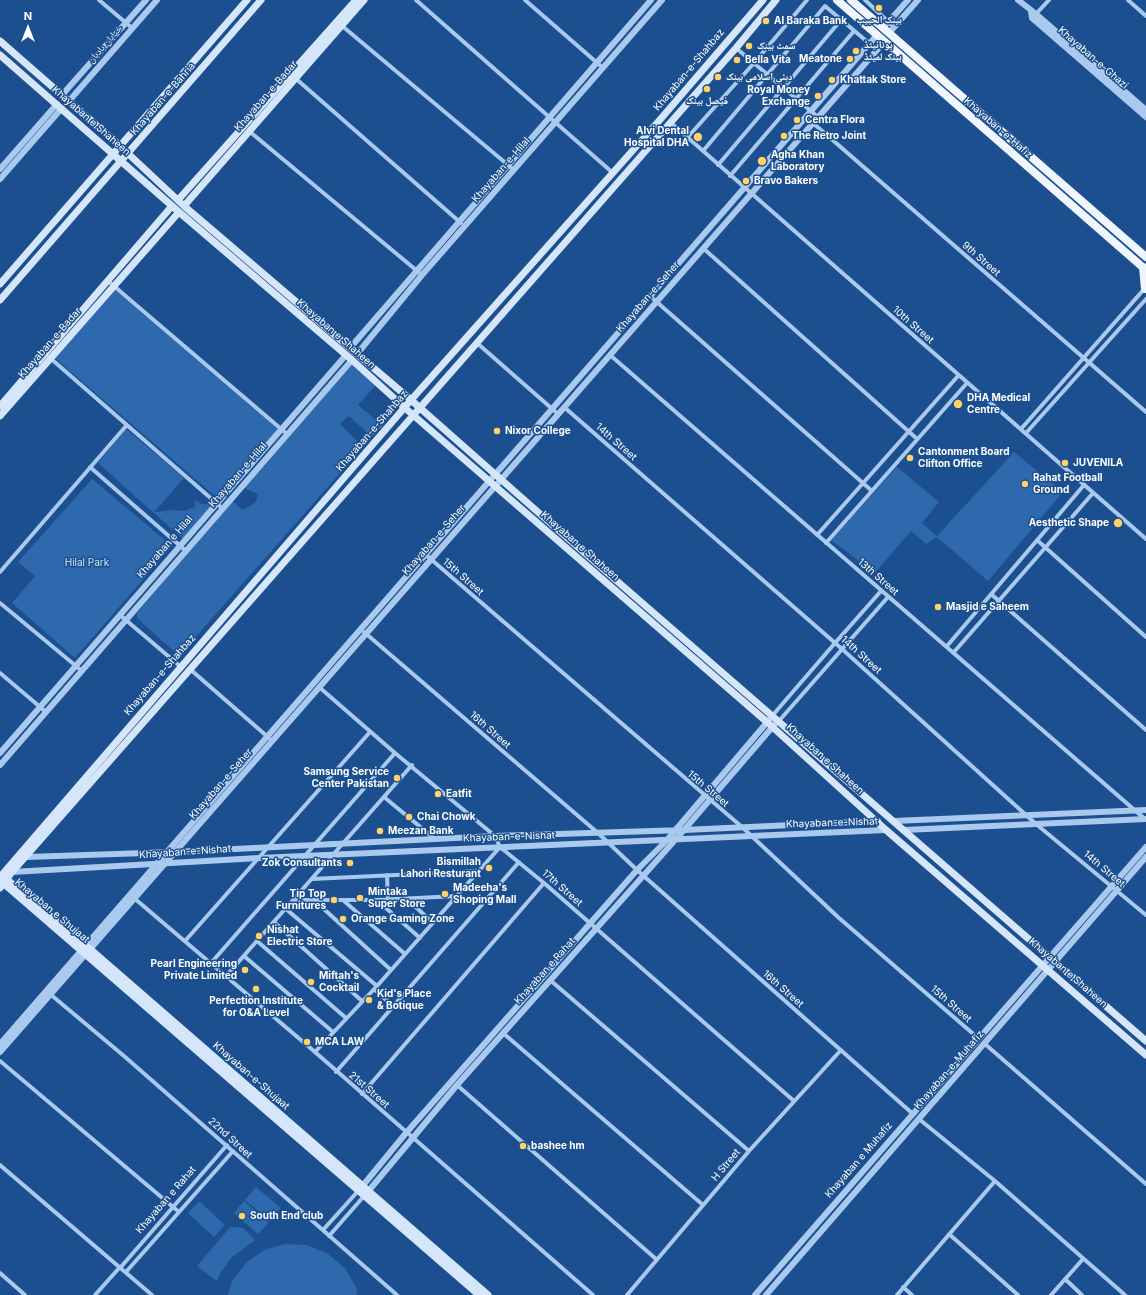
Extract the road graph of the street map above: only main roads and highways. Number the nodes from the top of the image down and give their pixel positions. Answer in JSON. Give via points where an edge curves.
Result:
{"nodes":[{"id":1,"x":247,"y":0,"type":"edge"},
{"id":2,"x":261,"y":0,"type":"edge"},
{"id":3,"x":356,"y":0,"type":"edge"},
{"id":4,"x":364,"y":0,"type":"edge"},
{"id":5,"x":763,"y":0,"type":"edge"},
{"id":6,"x":776,"y":0,"type":"edge"},
{"id":7,"x":836,"y":0,"type":"edge"},
{"id":8,"x":851,"y":0,"type":"edge"},
{"id":9,"x":340,"y":24,"type":"junction"},
{"id":10,"x":0,"y":41,"type":"edge"},
{"id":11,"x":0,"y":55,"type":"edge"},
{"id":12,"x":246,"y":129,"type":"junction"},
{"id":13,"x":120,"y":146,"type":"junction"},
{"id":14,"x":1027,"y":152,"type":"junction"},
{"id":15,"x":112,"y":154,"type":"junction"},
{"id":16,"x":128,"y":154,"type":"junction"},
{"id":17,"x":1020,"y":160,"type":"junction"},
{"id":18,"x":121,"y":161,"type":"junction"},
{"id":19,"x":178,"y":200,"type":"junction"},
{"id":20,"x":172,"y":206,"type":"junction"},
{"id":21,"x":184,"y":206,"type":"junction"},
{"id":22,"x":179,"y":212,"type":"junction"},
{"id":23,"x":226,"y":242,"type":"junction"},
{"id":24,"x":221,"y":248,"type":"junction"},
{"id":25,"x":1146,"y":257,"type":"edge"},
{"id":26,"x":1144,"y":268,"type":"edge"},
{"id":27,"x":111,"y":283,"type":"junction"},
{"id":28,"x":0,"y":284,"type":"edge"},
{"id":29,"x":1145,"y":288,"type":"edge"},
{"id":30,"x":0,"y":300,"type":"edge"},
{"id":31,"x":48,"y":356,"type":"junction"},
{"id":32,"x":411,"y":400,"type":"junction"},
{"id":33,"x":0,"y":406,"type":"edge"},
{"id":34,"x":405,"y":408,"type":"junction"},
{"id":35,"x":420,"y":408,"type":"junction"},
{"id":36,"x":0,"y":416,"type":"edge"},
{"id":37,"x":414,"y":416,"type":"junction"},
{"id":38,"x":773,"y":722,"type":"junction"},
{"id":39,"x":2,"y":879,"type":"edge"},
{"id":40,"x":86,"y":949,"type":"joint"},
{"id":41,"x":1146,"y":1041,"type":"edge"},
{"id":42,"x":1146,"y":1054,"type":"edge"},
{"id":43,"x":364,"y":1191,"type":"junction"},
{"id":44,"x":479,"y":1295,"type":"edge"},
{"id":45,"x":488,"y":1295,"type":"edge"}],
"edges":[{"from":1,"to":13,"type":"main road","name":"Khayaban-e-Bahria"},
{"from":2,"to":16,"type":"main road","name":"Khayaban-e-Bahria"},
{"from":3,"to":9,"type":"main road","name":"Khayaban-e-Badar"},
{"from":4,"to":9,"type":"main road","name":"Khayaban-e-Badar"},
{"from":5,"to":32,"type":"main road","name":"Khayaban-e-Shahbaz"},
{"from":6,"to":35,"type":"main road","name":"Khayaban-e-Shahbaz"},
{"from":7,"to":17,"type":"main road","name":"Khayaban-e-Hafiz"},
{"from":8,"to":14,"type":"main road","name":"Khayaban-e-Hafiz","via":[[889,29]]},
{"from":9,"to":12,"type":"main road","name":"Khayaban-e-Badar"},
{"from":10,"to":13,"type":"main road","name":"Khayaban e Shaheen"},
{"from":11,"to":15,"type":"main road","name":"Khayaban e Shaheen"},
{"from":12,"to":19,"type":"main road","name":"Khayaban-e-Badar"},
{"from":12,"to":21,"type":"main road","name":"Khayaban-e-Badar"},
{"from":13,"to":15,"type":"main road","name":"Khayaban-e-Bahria"},
{"from":13,"to":16,"type":"main road","name":"Khayaban e Shaheen"},
{"from":14,"to":17,"type":"main road"},
{"from":14,"to":25,"type":"main road","name":"Khayaban-e-Hafiz"},
{"from":15,"to":18,"type":"main road","name":"Khayaban e Shaheen"},
{"from":15,"to":28,"type":"main road","name":"Khayaban-e-Bahria"},
{"from":16,"to":18,"type":"main road","name":"Khayaban-e-Bahria"},
{"from":16,"to":19,"type":"main road","name":"Khayaban e Shaheen"},
{"from":17,"to":26,"type":"main road","name":"Khayaban-e-Hafiz"},
{"from":18,"to":20,"type":"main road","name":"Khayaban e Shaheen"},
{"from":18,"to":30,"type":"main road","name":"Khayaban-e-Bahria"},
{"from":19,"to":21,"type":"main road","name":"Khayaban e Shaheen"},
{"from":20,"to":22,"type":"main road","name":"Khayaban e Shaheen"},
{"from":20,"to":27,"type":"main road","name":"Khayaban-e-Badar"},
{"from":21,"to":23,"type":"main road","name":"Khayaban e Shaheen"},
{"from":22,"to":24,"type":"main road","name":"Khayaban e Shaheen"},
{"from":22,"to":27,"type":"main road","name":"Khayaban-e-Badar"},
{"from":23,"to":24,"type":"main road"},
{"from":23,"to":32,"type":"main road","name":"Khayaban e Shaheen"},
{"from":24,"to":34,"type":"main road","name":"Khayaban e Shaheen"},
{"from":26,"to":29,"type":"main road"},
{"from":27,"to":31,"type":"main road","name":"Khayaban-e-Badar"},
{"from":31,"to":33,"type":"main road","name":"Khayaban-e-Badar"},
{"from":31,"to":36,"type":"main road","name":"Khayaban-e-Badar"},
{"from":32,"to":34,"type":"main road","name":"Khayaban-e-Shahbaz"},
{"from":32,"to":35,"type":"main road","name":"Khayaban e Shaheen"},
{"from":34,"to":37,"type":"main road","name":"Khayaban e Shaheen"},
{"from":34,"to":39,"type":"main road","name":"Khayaban-e-Shahbaz"},
{"from":35,"to":37,"type":"main road","name":"Khayaban-e-Shahbaz"},
{"from":35,"to":38,"type":"main road","name":"Khayaban e Shaheen"},
{"from":37,"to":38,"type":"main road","name":"Khayaban e Shaheen"},
{"from":37,"to":39,"type":"main road","name":"Khayaban-e-Shahbaz","via":[[27,857]]},
{"from":38,"to":41,"type":"main road","name":"Khayaban e Shaheen","via":[[894,821]]},
{"from":38,"to":42,"type":"main road","name":"Khayaban e Shaheen","via":[[886,830]]},
{"from":39,"to":40,"type":"main road","name":"Khayaban e Shujaat"},
{"from":40,"to":43,"type":"main road","name":"Khayaban-e-Shujaat"},
{"from":43,"to":44,"type":"main road","name":"Khayaban-e-Shujaat"},
{"from":43,"to":45,"type":"main road","name":"Khayaban-e-Shujaat"}]}
